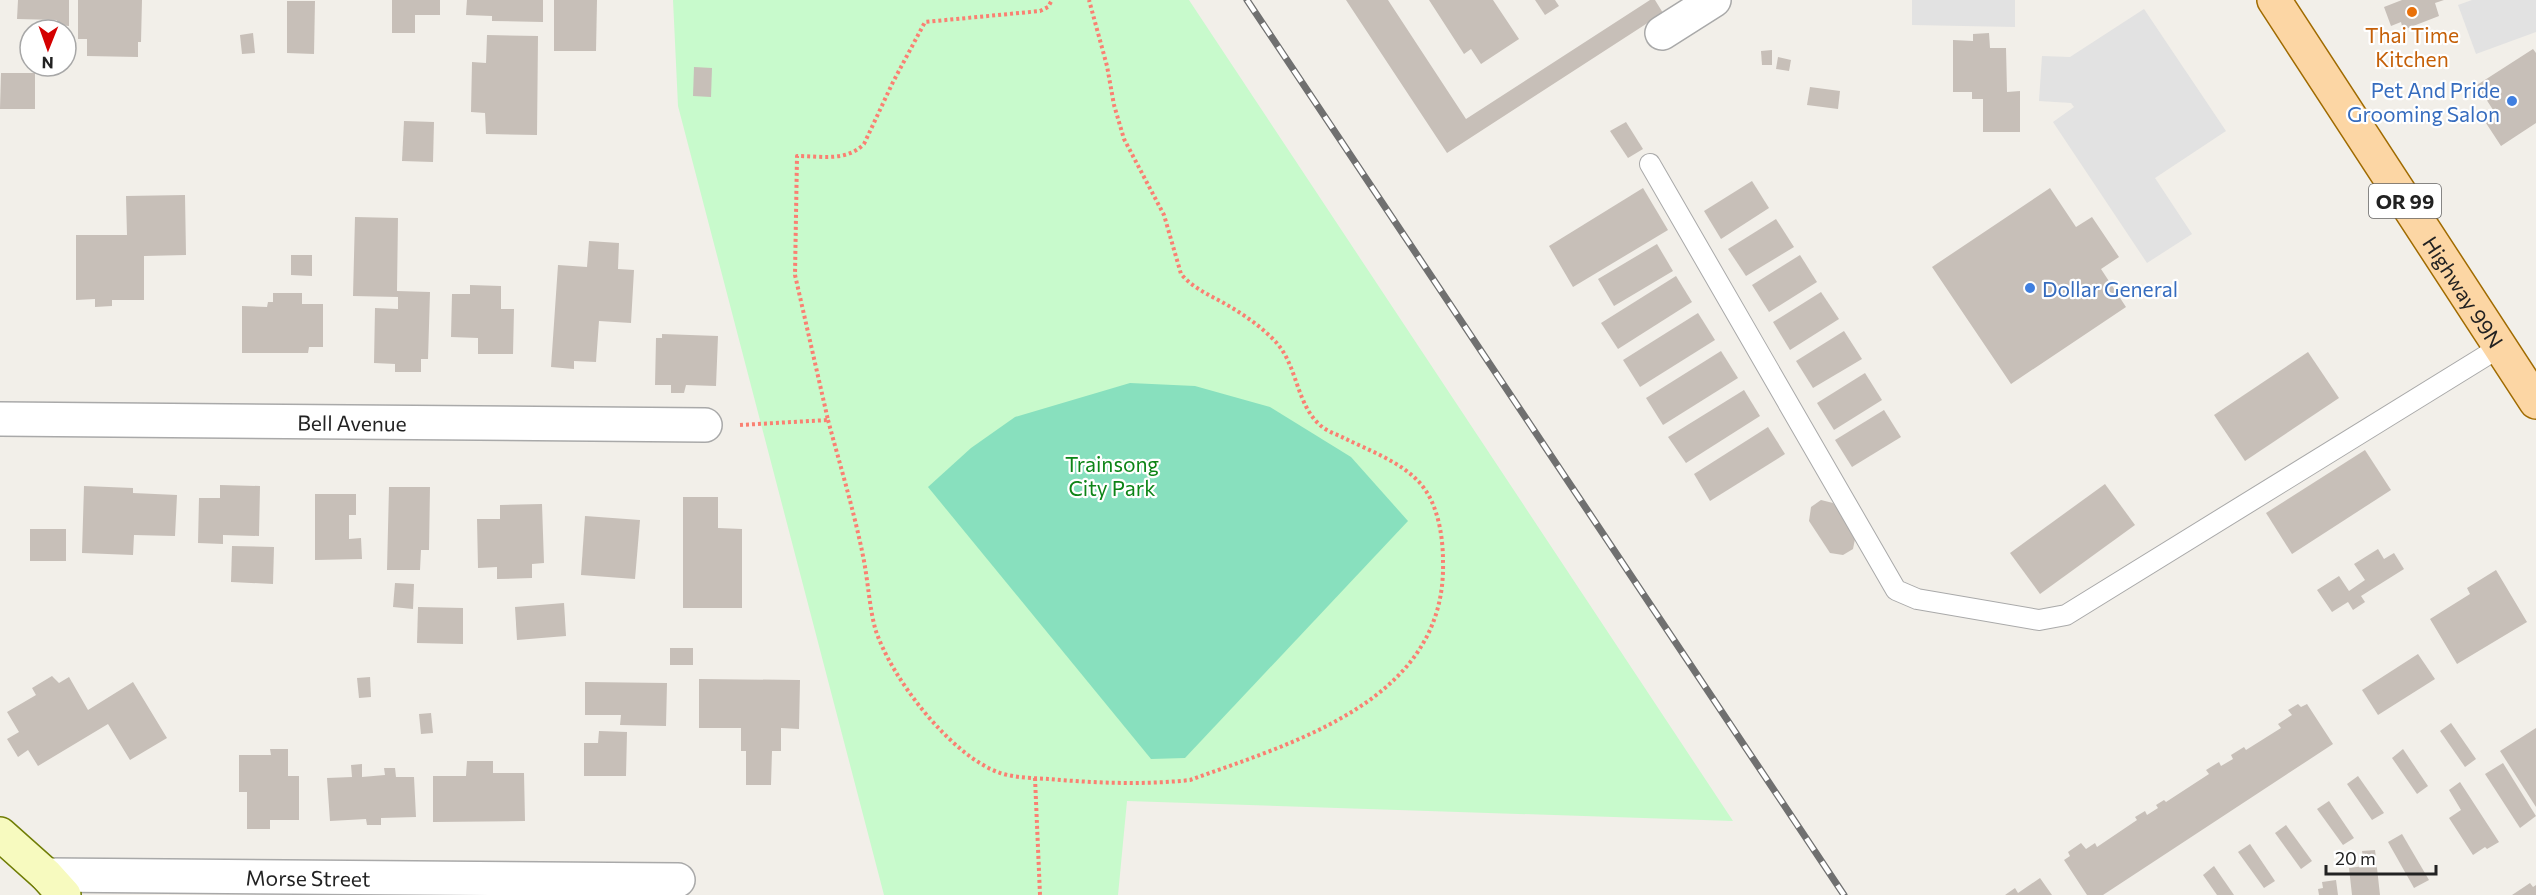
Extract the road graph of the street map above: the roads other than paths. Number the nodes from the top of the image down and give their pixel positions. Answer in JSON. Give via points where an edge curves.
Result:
{"nodes":[{"id":1,"x":1714,"y":0,"type":"edge"},
{"id":2,"x":2274,"y":0,"type":"edge"},
{"id":3,"x":1662,"y":33,"type":"dead end"},
{"id":4,"x":1650,"y":164,"type":"dead end"},
{"id":5,"x":2500,"y":347,"type":"junction"},
{"id":6,"x":2536,"y":402,"type":"edge"},
{"id":7,"x":0,"y":419,"type":"edge"},
{"id":8,"x":705,"y":425,"type":"road end"},
{"id":9,"x":0,"y":834,"type":"edge"},
{"id":10,"x":678,"y":880,"type":"dead end"},
{"id":11,"x":55,"y":885,"type":"edge"}],
"edges":[{"from":1,"to":3,"type":"street"},
{"from":2,"to":5,"type":"main road","name":"Highway 99N","number":"OR 99"},
{"from":4,"to":5,"type":"lane","via":[[1896,590],[1917,599],[2039,620],[2066,615]]},
{"from":5,"to":6,"type":"main road","name":"Highway 99N","number":"OR 99"},
{"from":7,"to":8,"type":"street","name":"Bell Avenue"},
{"from":9,"to":11,"type":"street"},
{"from":10,"to":11,"type":"street","name":"Morse Street"}]}
